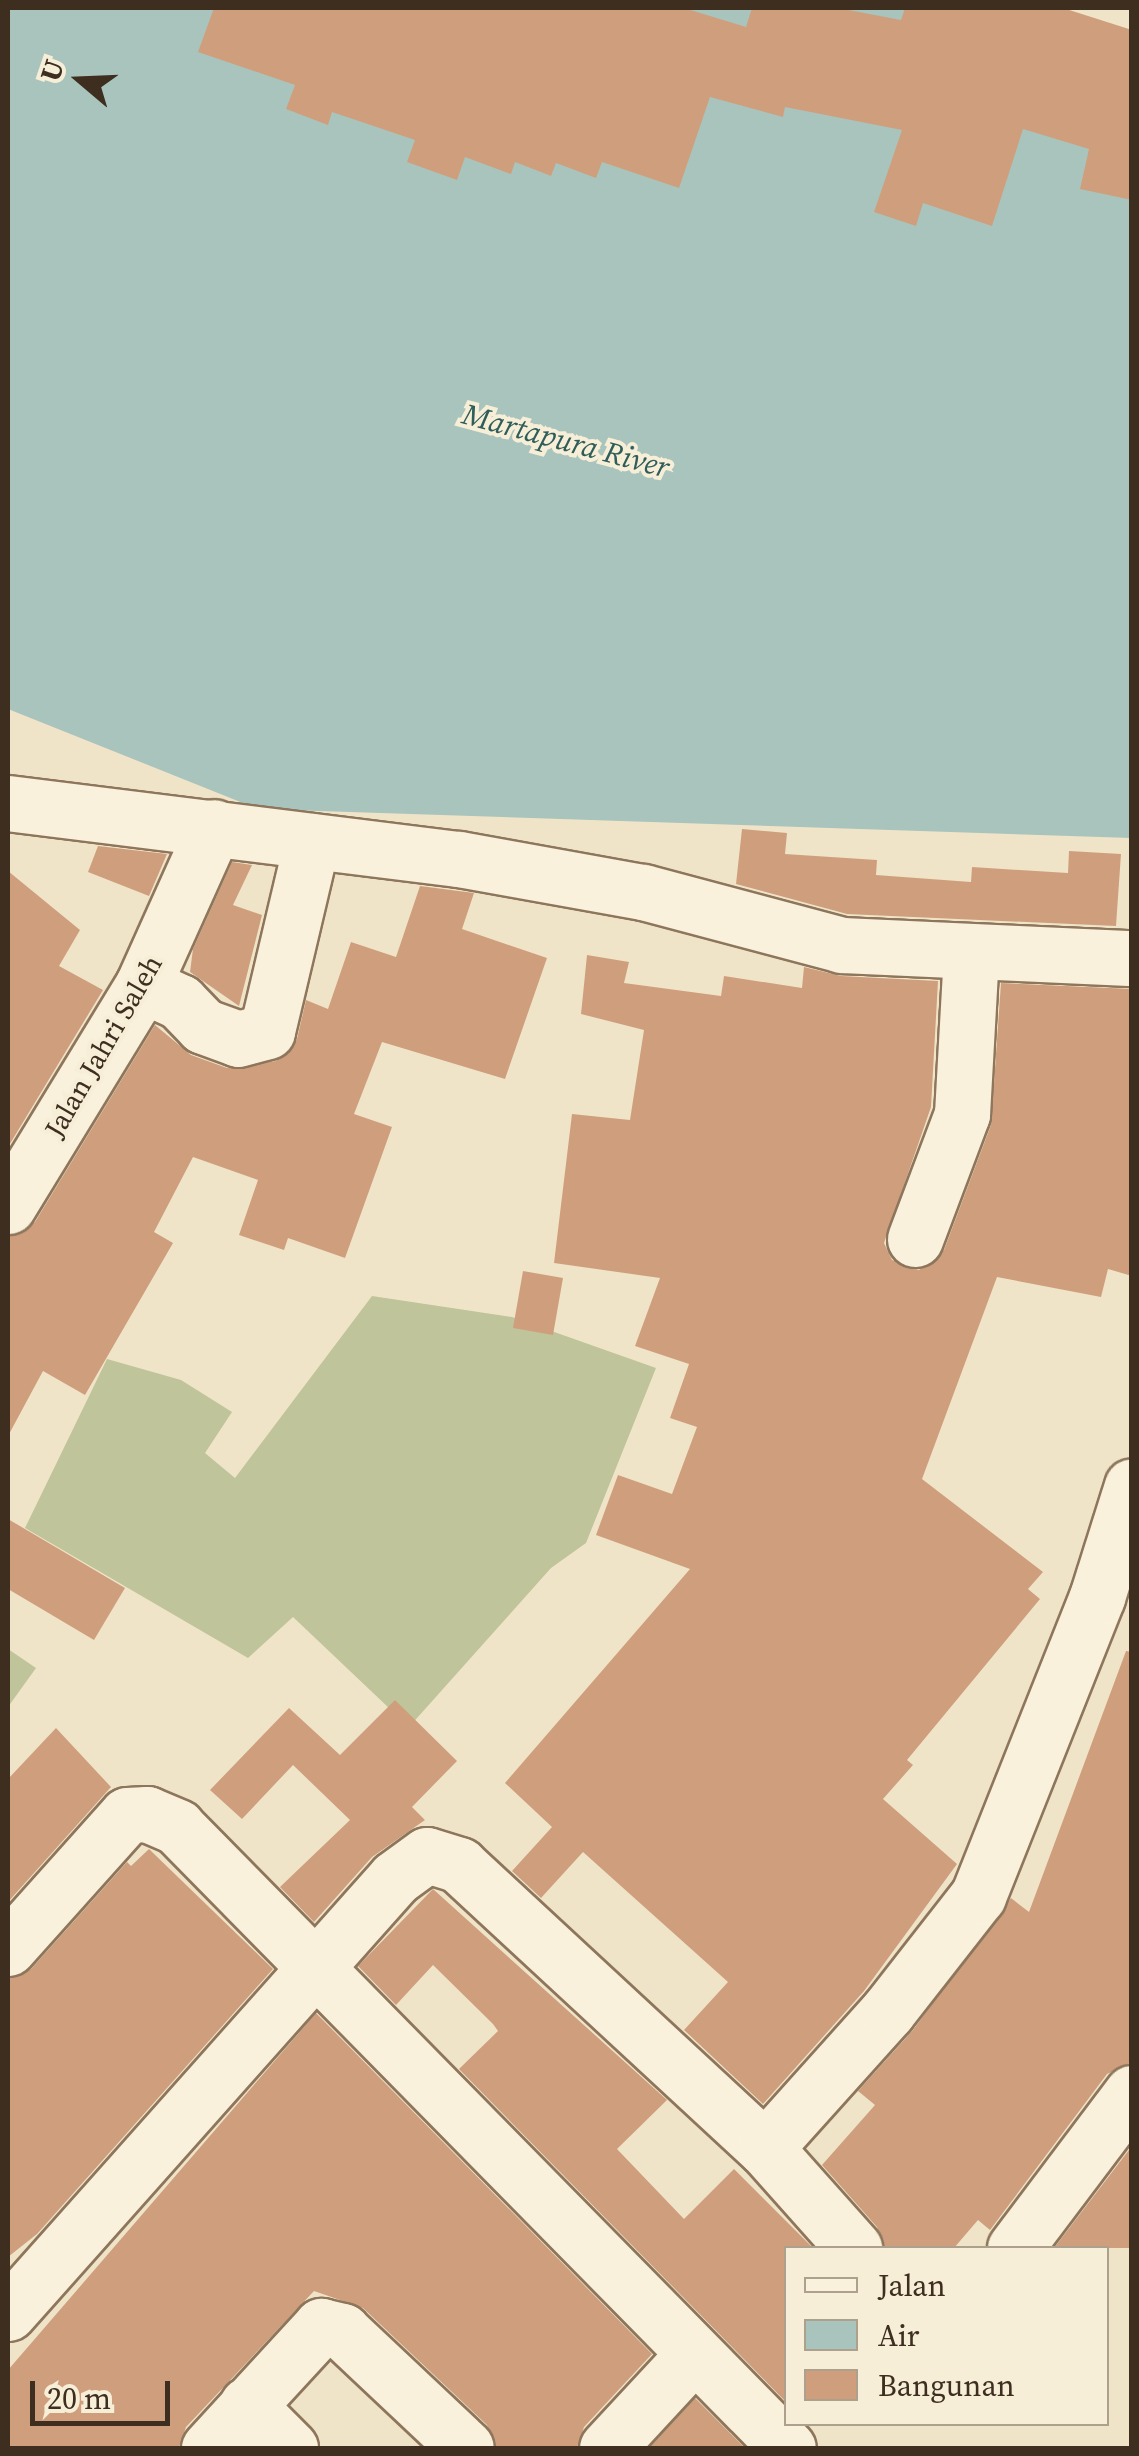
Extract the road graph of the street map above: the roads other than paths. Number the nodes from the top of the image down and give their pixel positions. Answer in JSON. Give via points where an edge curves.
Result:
{"nodes":[{"id":1,"x":8,"y":803,"type":"edge"},
{"id":2,"x":214,"y":827,"type":"junction"},
{"id":3,"x":312,"y":841,"type":"junction"},
{"id":4,"x":971,"y":955,"type":"junction"},
{"id":5,"x":1132,"y":958,"type":"edge"},
{"id":6,"x":143,"y":985,"type":"junction"},
{"id":7,"x":8,"y":1206,"type":"edge"},
{"id":8,"x":915,"y":1239,"type":"dead end"},
{"id":9,"x":1132,"y":1486,"type":"edge"},
{"id":10,"x":8,"y":1948,"type":"edge"},
{"id":11,"x":317,"y":1965,"type":"junction"},
{"id":12,"x":1132,"y":2094,"type":"edge"},
{"id":13,"x":766,"y":2148,"type":"junction"},
{"id":14,"x":852,"y":2246,"type":"edge"},
{"id":15,"x":1017,"y":2246,"type":"edge"},
{"id":16,"x":8,"y":2313,"type":"edge"},
{"id":17,"x":693,"y":2356,"type":"junction"},
{"id":18,"x":247,"y":2405,"type":"junction"},
{"id":19,"x":437,"y":2439,"type":"edge"},
{"id":20,"x":209,"y":2448,"type":"edge"},
{"id":21,"x":290,"y":2448,"type":"edge"},
{"id":22,"x":607,"y":2448,"type":"edge"},
{"id":23,"x":788,"y":2448,"type":"edge"}],
"edges":[{"from":1,"to":2,"type":"street"},
{"from":2,"to":3,"type":"street"},
{"from":2,"to":6,"type":"street","name":"Jalan Jahri Saleh"},
{"from":3,"to":4,"type":"street","via":[[643,892],[842,945]]},
{"from":3,"to":6,"type":"street","via":[[268,1030],[238,1039],[204,1026],[180,1002]]},
{"from":4,"to":5,"type":"street"},
{"from":4,"to":8,"type":"street","via":[[971,1049],[962,1114]]},
{"from":6,"to":7,"type":"street","name":"Jalan Jahri Saleh"},
{"from":9,"to":13,"type":"street","via":[[1052,1718],[978,1896],[901,1996]]},
{"from":10,"to":11,"type":"street","via":[[115,1824],[137,1813],[177,1827]]},
{"from":11,"to":13,"type":"street","via":[[415,1860],[448,1858]]},
{"from":11,"to":16,"type":"street"},
{"from":11,"to":17,"type":"street"},
{"from":12,"to":15,"type":"street"},
{"from":13,"to":14,"type":"street"},
{"from":17,"to":22,"type":"street"},
{"from":17,"to":23,"type":"street"},
{"from":18,"to":19,"type":"street","via":[[321,2326],[342,2331]]},
{"from":18,"to":20,"type":"street"},
{"from":18,"to":21,"type":"street"}]}
